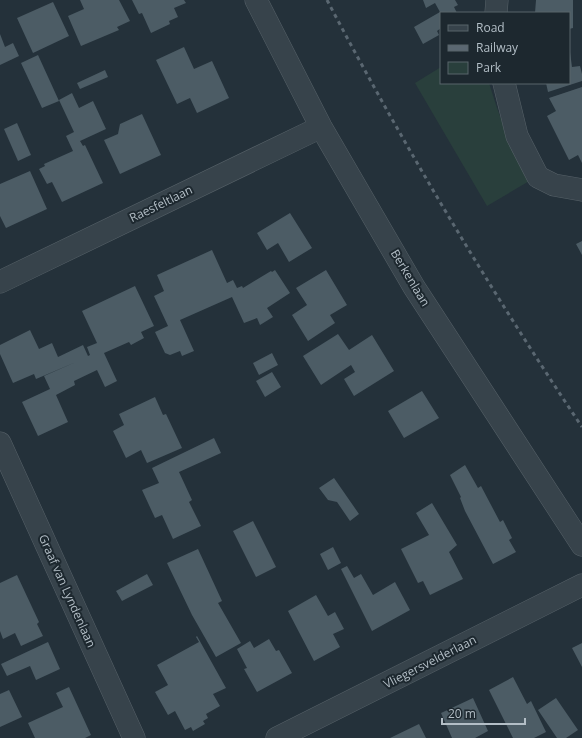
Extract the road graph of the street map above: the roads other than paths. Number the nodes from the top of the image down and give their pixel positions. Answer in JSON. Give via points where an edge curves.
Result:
{"nodes":[{"id":1,"x":256,"y":0,"type":"edge"},
{"id":2,"x":497,"y":0,"type":"edge"},
{"id":3,"x":496,"y":12,"type":"edge"},
{"id":4,"x":504,"y":84,"type":"edge"},
{"id":5,"x":321,"y":127,"type":"junction"},
{"id":6,"x":582,"y":190,"type":"edge"},
{"id":7,"x":0,"y":282,"type":"edge"},
{"id":8,"x":0,"y":443,"type":"edge"},
{"id":9,"x":582,"y":545,"type":"edge"},
{"id":10,"x":582,"y":585,"type":"edge"},
{"id":11,"x":131,"y":737,"type":"edge"},
{"id":12,"x":277,"y":738,"type":"edge"}],
"edges":[{"from":1,"to":5,"type":"street","name":"Berkenlaan"},
{"from":2,"to":3,"type":"street"},
{"from":4,"to":6,"type":"street","via":[[517,136],[538,177],[554,185]]},
{"from":5,"to":7,"type":"street","name":"Raesfeltlaan"},
{"from":5,"to":9,"type":"street","name":"Berkenlaan","via":[[414,287]]},
{"from":8,"to":11,"type":"street","name":"Graaf van Lyndenlaan"},
{"from":10,"to":12,"type":"street","name":"Vliegersvelderlaan"}]}
